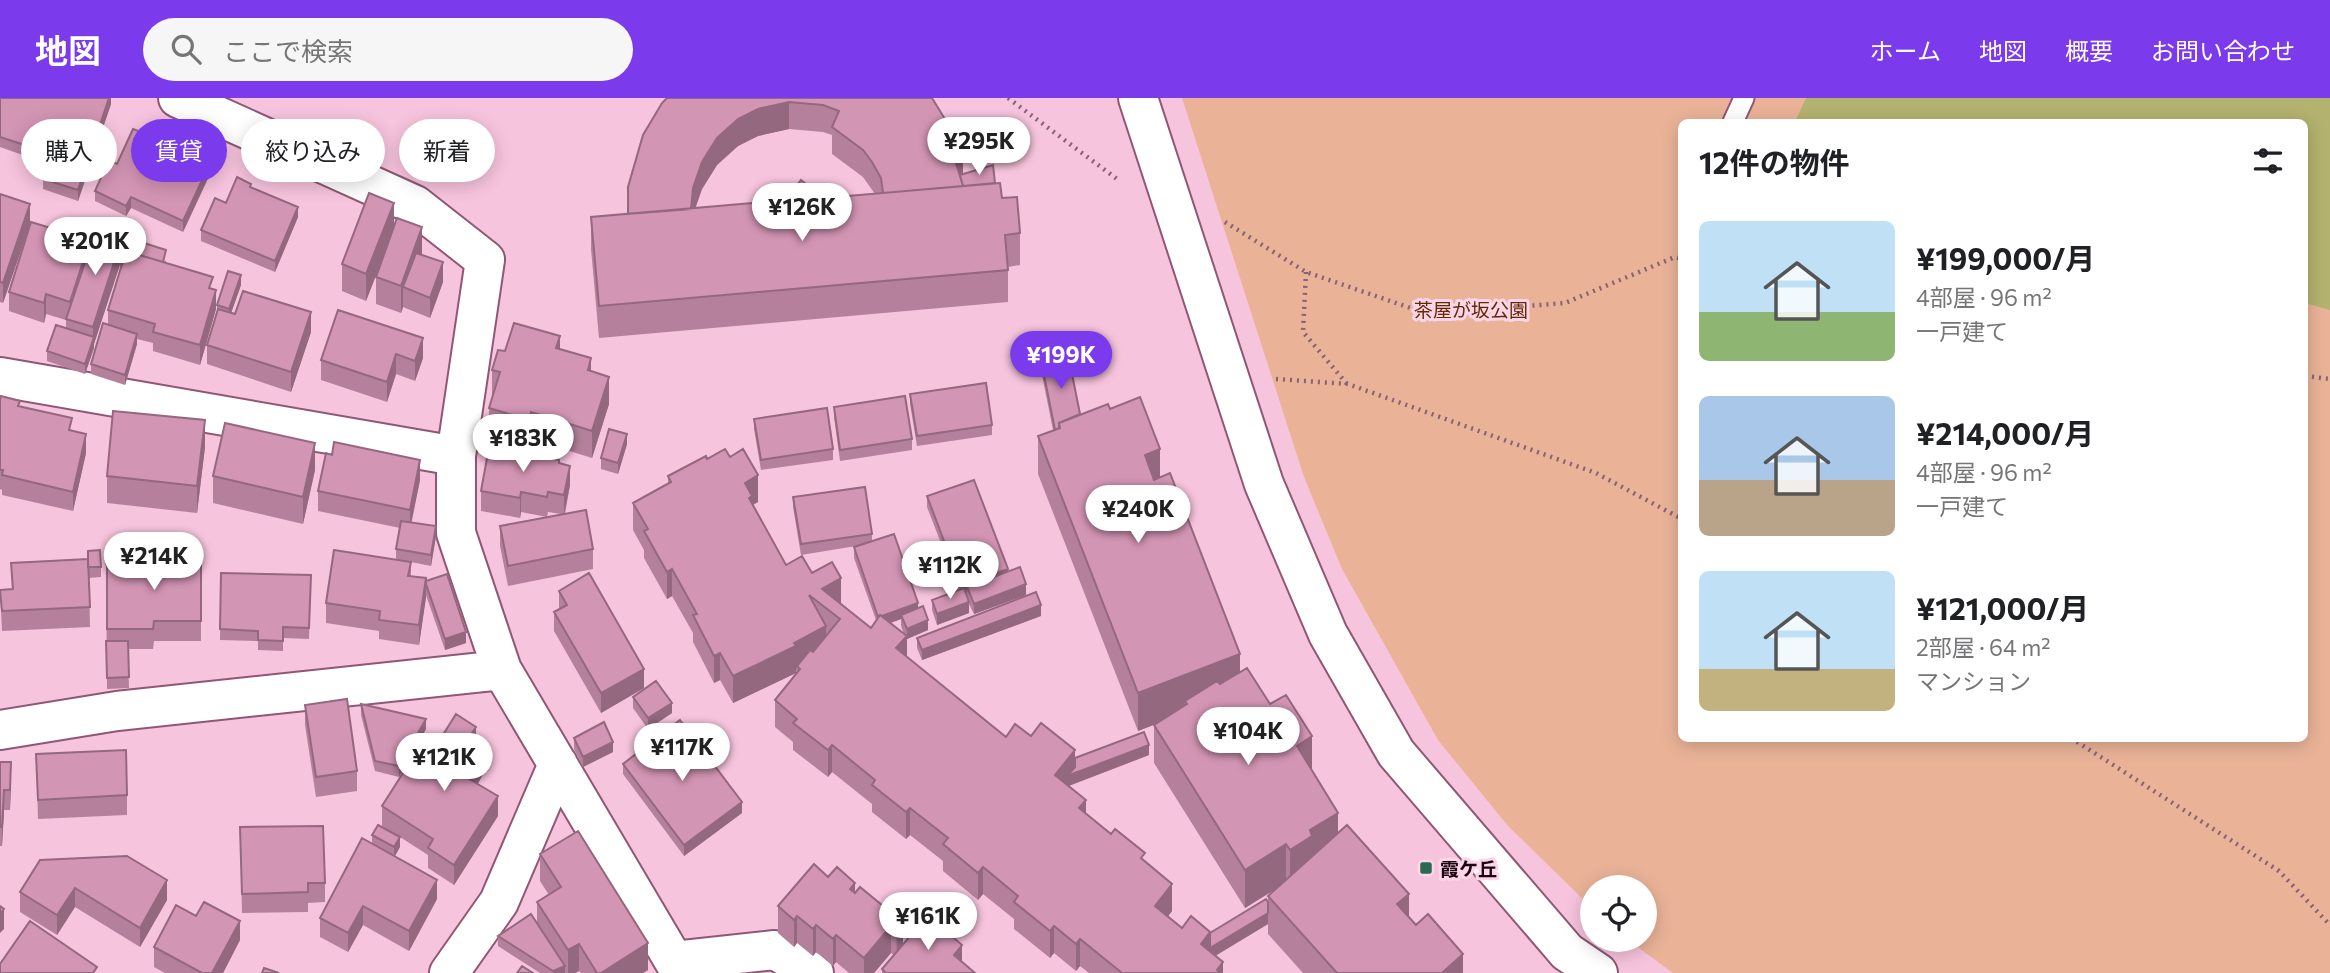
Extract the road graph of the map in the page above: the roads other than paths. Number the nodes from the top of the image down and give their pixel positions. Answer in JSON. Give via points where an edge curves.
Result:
{"nodes":[{"id":1,"x":178,"y":98,"type":"edge"},
{"id":2,"x":1138,"y":98,"type":"edge"},
{"id":3,"x":1744,"y":98,"type":"edge"},
{"id":4,"x":1734,"y":119,"type":"edge"},
{"id":5,"x":0,"y":377,"type":"edge"},
{"id":6,"x":456,"y":456,"type":"junction"},
{"id":7,"x":502,"y":670,"type":"junction"},
{"id":8,"x":0,"y":730,"type":"edge"},
{"id":9,"x":558,"y":764,"type":"junction"},
{"id":10,"x":1575,"y":966,"type":"edge"},
{"id":11,"x":678,"y":967,"type":"edge"},
{"id":12,"x":449,"y":973,"type":"edge"},
{"id":13,"x":814,"y":973,"type":"edge"}],
"edges":[{"from":1,"to":6,"type":"street","via":[[415,205],[485,260]]},
{"from":2,"to":10,"type":"street","via":[[1264,484],[1328,634],[1396,753]]},
{"from":3,"to":4,"type":"lane"},
{"from":5,"to":6,"type":"street"},
{"from":6,"to":7,"type":"street","via":[[456,533]]},
{"from":7,"to":8,"type":"street","via":[[117,711]]},
{"from":7,"to":9,"type":"street"},
{"from":9,"to":11,"type":"street"},
{"from":9,"to":12,"type":"street","via":[[499,902]]},
{"from":11,"to":13,"type":"street","via":[[775,950]]}]}
